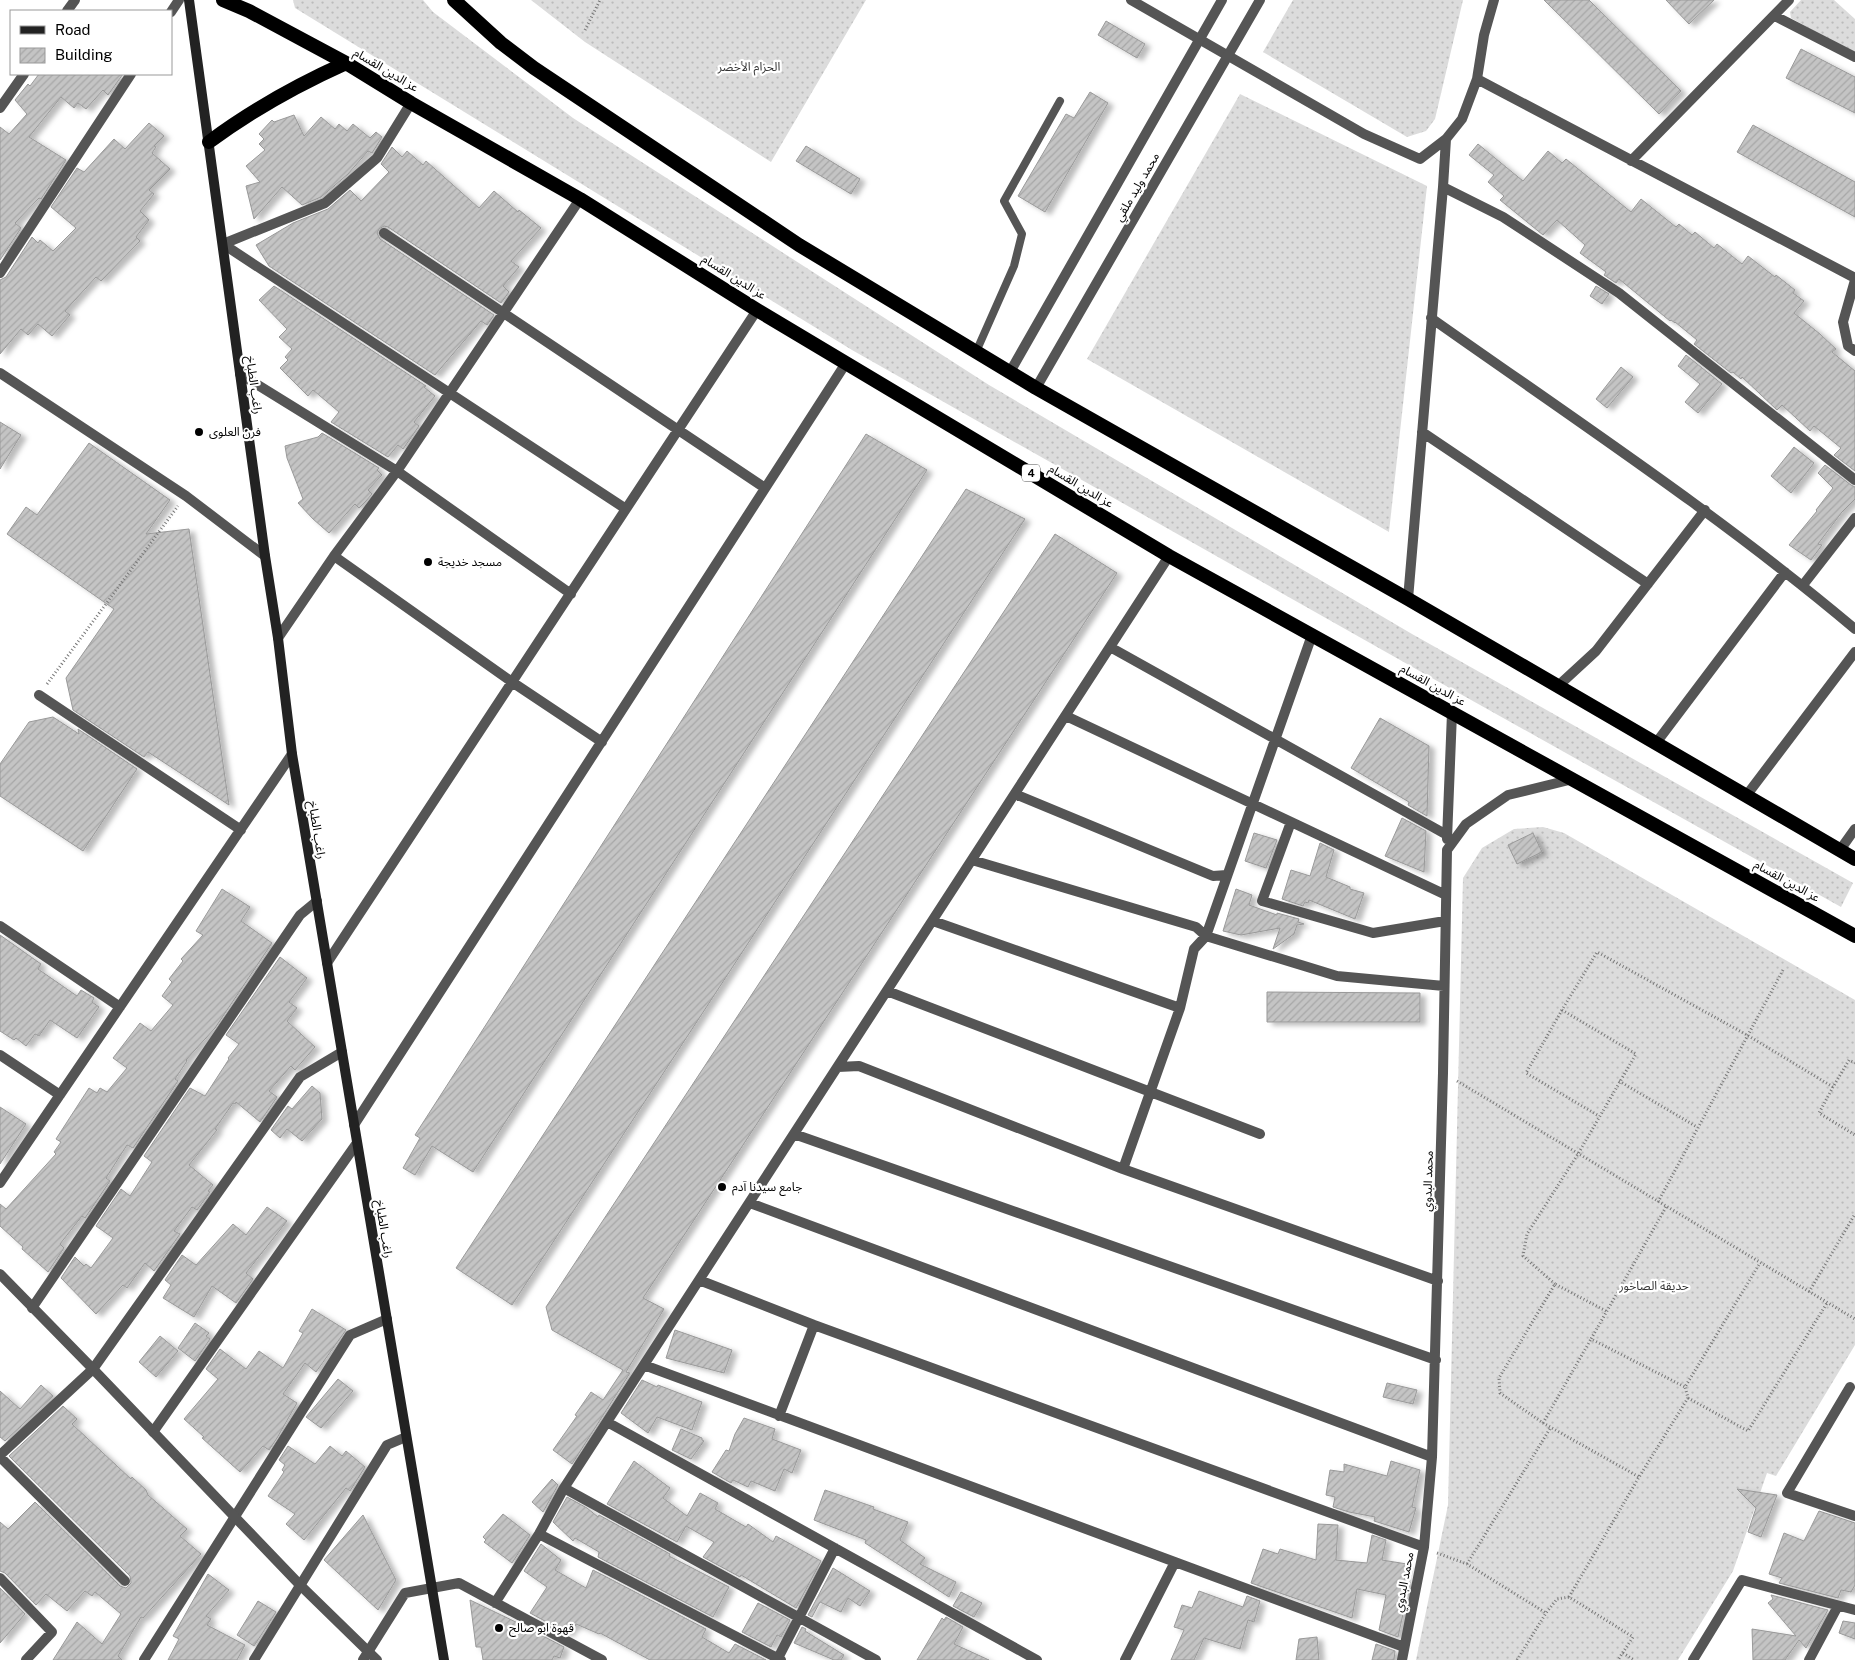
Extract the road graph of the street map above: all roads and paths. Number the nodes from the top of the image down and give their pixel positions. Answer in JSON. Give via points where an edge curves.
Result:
{"nodes":[{"id":1,"x":179,"y":0,"type":"edge"},
{"id":2,"x":189,"y":0,"type":"edge"},
{"id":3,"x":223,"y":0,"type":"edge"},
{"id":4,"x":454,"y":0,"type":"edge"},
{"id":5,"x":600,"y":0,"type":"edge"},
{"id":6,"x":1131,"y":0,"type":"edge"},
{"id":7,"x":1222,"y":0,"type":"edge"},
{"id":8,"x":1260,"y":0,"type":"edge"},
{"id":9,"x":1494,"y":0,"type":"edge"},
{"id":10,"x":1789,"y":0,"type":"edge"},
{"id":11,"x":172,"y":10,"type":"edge"},
{"id":12,"x":1775,"y":16,"type":"junction"},
{"id":13,"x":585,"y":30,"type":"dead end"},
{"id":14,"x":1200,"y":40,"type":"junction"},
{"id":15,"x":1227,"y":56,"type":"junction"},
{"id":16,"x":1855,"y":57,"type":"edge"},
{"id":17,"x":346,"y":63,"type":"junction"},
{"id":18,"x":23,"y":75,"type":"edge"},
{"id":19,"x":130,"y":75,"type":"edge"},
{"id":20,"x":1477,"y":79,"type":"junction"},
{"id":21,"x":1060,"y":101,"type":"dead end"},
{"id":22,"x":411,"y":103,"type":"junction"},
{"id":23,"x":0,"y":108,"type":"edge"},
{"id":24,"x":1446,"y":139,"type":"junction"},
{"id":25,"x":209,"y":142,"type":"junction"},
{"id":26,"x":1632,"y":160,"type":"junction"},
{"id":27,"x":1443,"y":187,"type":"junction"},
{"id":28,"x":580,"y":199,"type":"junction"},
{"id":29,"x":384,"y":234,"type":"dead end"},
{"id":30,"x":222,"y":244,"type":"junction"},
{"id":31,"x":0,"y":273,"type":"edge"},
{"id":32,"x":1855,"y":279,"type":"edge"},
{"id":33,"x":758,"y":310,"type":"junction"},
{"id":34,"x":503,"y":314,"type":"junction"},
{"id":35,"x":1431,"y":318,"type":"junction"},
{"id":36,"x":1855,"y":351,"type":"edge"},
{"id":37,"x":976,"y":352,"type":"junction"},
{"id":38,"x":846,"y":363,"type":"junction"},
{"id":39,"x":1010,"y":372,"type":"junction"},
{"id":40,"x":0,"y":373,"type":"edge"},
{"id":41,"x":240,"y":374,"type":"junction"},
{"id":42,"x":1036,"y":388,"type":"junction"},
{"id":43,"x":450,"y":392,"type":"junction"},
{"id":44,"x":678,"y":430,"type":"junction"},
{"id":45,"x":1422,"y":432,"type":"junction"},
{"id":46,"x":397,"y":471,"type":"junction"},
{"id":47,"x":1855,"y":480,"type":"edge"},
{"id":48,"x":766,"y":488,"type":"junction"},
{"id":49,"x":186,"y":496,"type":"junction"},
{"id":50,"x":626,"y":509,"type":"junction"},
{"id":51,"x":1705,"y":510,"type":"junction"},
{"id":52,"x":1855,"y":518,"type":"edge"},
{"id":53,"x":265,"y":556,"type":"junction"},
{"id":54,"x":334,"y":556,"type":"junction"},
{"id":55,"x":1168,"y":556,"type":"junction"},
{"id":56,"x":1786,"y":572,"type":"junction"},
{"id":57,"x":1648,"y":584,"type":"junction"},
{"id":58,"x":1803,"y":585,"type":"junction"},
{"id":59,"x":570,"y":594,"type":"junction"},
{"id":60,"x":1408,"y":600,"type":"junction"},
{"id":61,"x":1855,"y":629,"type":"edge"},
{"id":62,"x":1312,"y":635,"type":"junction"},
{"id":63,"x":278,"y":638,"type":"junction"},
{"id":64,"x":1110,"y":647,"type":"junction"},
{"id":65,"x":1855,"y":652,"type":"edge"},
{"id":66,"x":512,"y":682,"type":"junction"},
{"id":67,"x":1558,"y":686,"type":"junction"},
{"id":68,"x":39,"y":695,"type":"joint"},
{"id":69,"x":1452,"y":713,"type":"junction"},
{"id":70,"x":1066,"y":716,"type":"junction"},
{"id":71,"x":1276,"y":739,"type":"junction"},
{"id":72,"x":602,"y":742,"type":"junction"},
{"id":73,"x":1656,"y":743,"type":"junction"},
{"id":74,"x":292,"y":754,"type":"junction"},
{"id":75,"x":1573,"y":779,"type":"junction"},
{"id":76,"x":1015,"y":794,"type":"junction"},
{"id":77,"x":1746,"y":796,"type":"junction"},
{"id":78,"x":1252,"y":804,"type":"junction"},
{"id":79,"x":1291,"y":822,"type":"junction"},
{"id":80,"x":1855,"y":829,"type":"edge"},
{"id":81,"x":241,"y":830,"type":"junction"},
{"id":82,"x":1447,"y":835,"type":"junction"},
{"id":83,"x":1447,"y":850,"type":"junction"},
{"id":84,"x":1840,"y":850,"type":"junction"},
{"id":85,"x":1855,"y":859,"type":"edge"},
{"id":86,"x":972,"y":860,"type":"junction"},
{"id":87,"x":1227,"y":875,"type":"junction"},
{"id":88,"x":1446,"y":896,"type":"junction"},
{"id":89,"x":317,"y":901,"type":"junction"},
{"id":90,"x":932,"y":921,"type":"junction"},
{"id":91,"x":1445,"y":921,"type":"junction"},
{"id":92,"x":0,"y":926,"type":"edge"},
{"id":93,"x":1852,"y":929,"type":"edge"},
{"id":94,"x":1206,"y":936,"type":"junction"},
{"id":95,"x":327,"y":963,"type":"junction"},
{"id":96,"x":1783,"y":970,"type":"dead end"},
{"id":97,"x":1444,"y":986,"type":"junction"},
{"id":98,"x":887,"y":991,"type":"junction"},
{"id":99,"x":120,"y":1007,"type":"junction"},
{"id":100,"x":1180,"y":1008,"type":"junction"},
{"id":101,"x":1562,"y":1010,"type":"junction"},
{"id":102,"x":1747,"y":1036,"type":"junction"},
{"id":103,"x":342,"y":1052,"type":"junction"},
{"id":104,"x":0,"y":1055,"type":"edge"},
{"id":105,"x":1855,"y":1063,"type":"edge"},
{"id":106,"x":838,"y":1067,"type":"junction"},
{"id":107,"x":1443,"y":1073,"type":"junction"},
{"id":108,"x":1620,"y":1081,"type":"junction"},
{"id":109,"x":1833,"y":1087,"type":"junction"},
{"id":110,"x":1150,"y":1092,"type":"junction"},
{"id":111,"x":60,"y":1095,"type":"junction"},
{"id":112,"x":1599,"y":1116,"type":"junction"},
{"id":113,"x":354,"y":1126,"type":"junction"},
{"id":114,"x":1697,"y":1127,"type":"junction"},
{"id":115,"x":794,"y":1134,"type":"junction"},
{"id":116,"x":1260,"y":1134,"type":"dead end"},
{"id":117,"x":1855,"y":1135,"type":"edge"},
{"id":118,"x":357,"y":1143,"type":"junction"},
{"id":119,"x":1578,"y":1154,"type":"junction"},
{"id":120,"x":1123,"y":1169,"type":"junction"},
{"id":121,"x":0,"y":1183,"type":"edge"},
{"id":122,"x":1658,"y":1202,"type":"junction"},
{"id":123,"x":750,"y":1203,"type":"junction"},
{"id":124,"x":1666,"y":1206,"type":"junction"},
{"id":125,"x":1855,"y":1214,"type":"edge"},
{"id":126,"x":1760,"y":1263,"type":"junction"},
{"id":127,"x":0,"y":1274,"type":"edge"},
{"id":128,"x":699,"y":1280,"type":"junction"},
{"id":129,"x":1438,"y":1281,"type":"junction"},
{"id":130,"x":1555,"y":1284,"type":"junction"},
{"id":131,"x":1809,"y":1292,"type":"junction"},
{"id":132,"x":1827,"y":1303,"type":"junction"},
{"id":133,"x":32,"y":1308,"type":"junction"},
{"id":134,"x":1606,"y":1311,"type":"junction"},
{"id":135,"x":387,"y":1319,"type":"junction"},
{"id":136,"x":1855,"y":1319,"type":"edge"},
{"id":137,"x":814,"y":1325,"type":"junction"},
{"id":138,"x":1591,"y":1339,"type":"junction"},
{"id":139,"x":1436,"y":1360,"type":"junction"},
{"id":140,"x":644,"y":1365,"type":"junction"},
{"id":141,"x":93,"y":1369,"type":"junction"},
{"id":142,"x":1853,"y":1386,"type":"edge"},
{"id":143,"x":1685,"y":1387,"type":"junction"},
{"id":144,"x":1688,"y":1398,"type":"junction"},
{"id":145,"x":779,"y":1416,"type":"junction"},
{"id":146,"x":607,"y":1422,"type":"junction"},
{"id":147,"x":1543,"y":1423,"type":"junction"},
{"id":148,"x":1551,"y":1427,"type":"junction"},
{"id":149,"x":153,"y":1432,"type":"junction"},
{"id":150,"x":406,"y":1437,"type":"junction"},
{"id":151,"x":0,"y":1456,"type":"edge"},
{"id":152,"x":1432,"y":1457,"type":"junction"},
{"id":153,"x":1639,"y":1477,"type":"junction"},
{"id":154,"x":564,"y":1488,"type":"junction"},
{"id":155,"x":1855,"y":1516,"type":"edge"},
{"id":156,"x":235,"y":1517,"type":"junction"},
{"id":157,"x":539,"y":1534,"type":"junction"},
{"id":158,"x":1424,"y":1547,"type":"junction"},
{"id":159,"x":835,"y":1548,"type":"junction"},
{"id":160,"x":1175,"y":1562,"type":"junction"},
{"id":161,"x":1467,"y":1564,"type":"junction"},
{"id":162,"x":0,"y":1578,"type":"edge"},
{"id":163,"x":125,"y":1581,"type":"dead end"},
{"id":164,"x":300,"y":1586,"type":"junction"},
{"id":165,"x":432,"y":1588,"type":"junction"},
{"id":166,"x":1569,"y":1597,"type":"junction"},
{"id":167,"x":494,"y":1603,"type":"junction"},
{"id":168,"x":1838,"y":1606,"type":"junction"},
{"id":169,"x":1855,"y":1610,"type":"edge"},
{"id":170,"x":1546,"y":1613,"type":"junction"},
{"id":171,"x":798,"y":1617,"type":"junction"},
{"id":172,"x":1404,"y":1647,"type":"junction"},
{"id":173,"x":1623,"y":1653,"type":"junction"},
{"id":174,"x":366,"y":1656,"type":"edge"},
{"id":175,"x":779,"y":1659,"type":"edge"},
{"id":176,"x":26,"y":1660,"type":"edge"},
{"id":177,"x":144,"y":1660,"type":"edge"},
{"id":178,"x":254,"y":1660,"type":"edge"},
{"id":179,"x":377,"y":1660,"type":"edge"},
{"id":180,"x":444,"y":1660,"type":"edge"},
{"id":181,"x":602,"y":1660,"type":"edge"},
{"id":182,"x":876,"y":1660,"type":"edge"},
{"id":183,"x":1038,"y":1660,"type":"edge"},
{"id":184,"x":1125,"y":1660,"type":"edge"},
{"id":185,"x":1402,"y":1660,"type":"edge"},
{"id":186,"x":1517,"y":1660,"type":"edge"},
{"id":187,"x":1618,"y":1660,"type":"edge"},
{"id":188,"x":1634,"y":1660,"type":"edge"},
{"id":189,"x":1693,"y":1660,"type":"edge"},
{"id":190,"x":1809,"y":1660,"type":"edge"}],
"edges":[{"from":1,"to":11,"type":"street"},
{"from":2,"to":25,"type":"main road","name":"راغب الطباخ"},
{"from":3,"to":17,"type":"highway","name":"عز الدين القسام","number":"4"},
{"from":4,"to":37,"type":"highway","via":[[501,42],[568,92],[799,245]]},
{"from":5,"to":13,"type":"path"},
{"from":6,"to":14,"type":"street"},
{"from":7,"to":14,"type":"street","name":"محمد وليد ملقي"},
{"from":8,"to":15,"type":"street","name":"محمد وليد ملقي"},
{"from":9,"to":20,"type":"street"},
{"from":10,"to":12,"type":"street"},
{"from":12,"to":16,"type":"street"},
{"from":12,"to":26,"type":"street"},
{"from":14,"to":15,"type":"street"},
{"from":14,"to":39,"type":"street","name":"محمد وليد ملقي"},
{"from":15,"to":24,"type":"street","via":[[1364,134],[1420,159]]},
{"from":15,"to":42,"type":"street","name":"محمد وليد ملقي"},
{"from":17,"to":22,"type":"highway","name":"عز الدين القسام","number":"4"},
{"from":17,"to":25,"type":"highway","via":[[261,106]]},
{"from":18,"to":23,"type":"street"},
{"from":19,"to":31,"type":"street"},
{"from":20,"to":24,"type":"street","via":[[1462,119]]},
{"from":20,"to":26,"type":"street"},
{"from":21,"to":37,"type":"lane","via":[[1004,200],[1022,234],[1014,266]]},
{"from":22,"to":28,"type":"highway","name":"عز الدين القسام","number":"4"},
{"from":22,"to":30,"type":"street","via":[[377,158],[325,202]]},
{"from":24,"to":27,"type":"street"},
{"from":25,"to":30,"type":"main road","name":"راغب الطباخ"},
{"from":26,"to":32,"type":"street"},
{"from":27,"to":35,"type":"street"},
{"from":27,"to":47,"type":"street","via":[[1504,216],[1619,293]]},
{"from":28,"to":33,"type":"highway","name":"عز الدين القسام","number":"4"},
{"from":28,"to":34,"type":"street"},
{"from":29,"to":34,"type":"street"},
{"from":30,"to":41,"type":"main road","name":"راغب الطباخ"},
{"from":30,"to":43,"type":"street"},
{"from":32,"to":36,"type":"street","via":[[1843,322],[1848,346]]},
{"from":33,"to":38,"type":"highway","name":"عز الدين القسام","number":"4"},
{"from":33,"to":44,"type":"street"},
{"from":34,"to":43,"type":"street"},
{"from":34,"to":44,"type":"street"},
{"from":35,"to":45,"type":"street"},
{"from":35,"to":51,"type":"street"},
{"from":37,"to":39,"type":"highway"},
{"from":38,"to":48,"type":"street"},
{"from":38,"to":55,"type":"highway","name":"عز الدين القسام","number":"4"},
{"from":39,"to":42,"type":"highway"},
{"from":40,"to":49,"type":"street"},
{"from":41,"to":46,"type":"street"},
{"from":41,"to":53,"type":"main road","name":"راغب الطباخ"},
{"from":42,"to":60,"type":"highway"},
{"from":43,"to":46,"type":"street"},
{"from":43,"to":50,"type":"street"},
{"from":44,"to":48,"type":"street"},
{"from":44,"to":50,"type":"street"},
{"from":45,"to":57,"type":"street"},
{"from":45,"to":60,"type":"street"},
{"from":46,"to":54,"type":"street"},
{"from":46,"to":59,"type":"street"},
{"from":48,"to":72,"type":"street"},
{"from":49,"to":53,"type":"street"},
{"from":49,"to":68,"type":"path"},
{"from":50,"to":59,"type":"street"},
{"from":51,"to":56,"type":"street"},
{"from":51,"to":57,"type":"street"},
{"from":52,"to":58,"type":"street"},
{"from":53,"to":63,"type":"main road","name":"راغب الطباخ"},
{"from":54,"to":63,"type":"street"},
{"from":54,"to":66,"type":"street"},
{"from":55,"to":62,"type":"highway","name":"عز الدين القسام","number":"4"},
{"from":55,"to":64,"type":"street"},
{"from":56,"to":58,"type":"street"},
{"from":56,"to":73,"type":"street"},
{"from":57,"to":67,"type":"street","via":[[1596,651]]},
{"from":58,"to":61,"type":"street"},
{"from":59,"to":66,"type":"street"},
{"from":60,"to":67,"type":"highway"},
{"from":62,"to":69,"type":"highway","name":"عز الدين القسام","number":"4"},
{"from":62,"to":71,"type":"street"},
{"from":63,"to":74,"type":"main road","name":"راغب الطباخ"},
{"from":64,"to":70,"type":"street"},
{"from":64,"to":71,"type":"street"},
{"from":65,"to":77,"type":"street"},
{"from":66,"to":72,"type":"street"},
{"from":66,"to":95,"type":"street"},
{"from":67,"to":73,"type":"highway"},
{"from":68,"to":81,"type":"street"},
{"from":69,"to":75,"type":"highway","name":"عز الدين القسام","number":"4"},
{"from":69,"to":82,"type":"street","name":"محمد البدوي"},
{"from":70,"to":76,"type":"street"},
{"from":70,"to":78,"type":"street"},
{"from":71,"to":78,"type":"street"},
{"from":71,"to":82,"type":"street"},
{"from":72,"to":113,"type":"street"},
{"from":73,"to":77,"type":"highway"},
{"from":74,"to":81,"type":"street"},
{"from":74,"to":89,"type":"main road","name":"راغب الطباخ"},
{"from":75,"to":83,"type":"street","via":[[1508,795],[1466,824]]},
{"from":75,"to":93,"type":"highway","name":"عز الدين القسام","number":"4"},
{"from":76,"to":86,"type":"street"},
{"from":76,"to":87,"type":"street","via":[[1213,876]]},
{"from":77,"to":84,"type":"highway"},
{"from":78,"to":79,"type":"street"},
{"from":78,"to":87,"type":"street"},
{"from":79,"to":88,"type":"street"},
{"from":79,"to":91,"type":"street","via":[[1262,901],[1373,933]]},
{"from":80,"to":84,"type":"street"},
{"from":81,"to":99,"type":"street"},
{"from":82,"to":83,"type":"street","name":"محمد البدوي"},
{"from":83,"to":88,"type":"street","name":"محمد البدوي"},
{"from":84,"to":85,"type":"highway"},
{"from":86,"to":90,"type":"street"},
{"from":86,"to":94,"type":"street","via":[[1196,927]]},
{"from":87,"to":94,"type":"street"},
{"from":88,"to":91,"type":"street","name":"محمد البدوي"},
{"from":89,"to":95,"type":"main road","name":"راغب الطباخ"},
{"from":89,"to":133,"type":"street","via":[[300,915]]},
{"from":90,"to":98,"type":"street"},
{"from":90,"to":100,"type":"street"},
{"from":91,"to":97,"type":"street","name":"محمد البدوي"},
{"from":92,"to":99,"type":"street"},
{"from":94,"to":97,"type":"street","via":[[1337,976]]},
{"from":94,"to":100,"type":"street","via":[[1194,949]]},
{"from":95,"to":103,"type":"main road","name":"راغب الطباخ"},
{"from":96,"to":102,"type":"path"},
{"from":97,"to":107,"type":"street","name":"محمد البدوي"},
{"from":98,"to":106,"type":"street"},
{"from":98,"to":110,"type":"street"},
{"from":99,"to":111,"type":"street"},
{"from":100,"to":110,"type":"street"},
{"from":101,"to":102,"type":"path","via":[[1597,952]]},
{"from":101,"to":108,"type":"path","via":[[1636,1054]]},
{"from":101,"to":112,"type":"path","via":[[1526,1073]]},
{"from":102,"to":109,"type":"path"},
{"from":102,"to":114,"type":"path"},
{"from":103,"to":113,"type":"main road","name":"راغب الطباخ"},
{"from":103,"to":141,"type":"street","via":[[300,1077]]},
{"from":104,"to":111,"type":"street"},
{"from":105,"to":109,"type":"path","via":[[1849,1060]]},
{"from":106,"to":115,"type":"street"},
{"from":106,"to":120,"type":"street","via":[[859,1066]]},
{"from":107,"to":119,"type":"path"},
{"from":107,"to":129,"type":"street","name":"محمد البدوي"},
{"from":108,"to":112,"type":"path"},
{"from":108,"to":114,"type":"path"},
{"from":109,"to":117,"type":"path","via":[[1819,1113]]},
{"from":110,"to":116,"type":"street"},
{"from":110,"to":120,"type":"street"},
{"from":111,"to":121,"type":"street"},
{"from":112,"to":119,"type":"path"},
{"from":113,"to":118,"type":"main road","name":"راغب الطباخ"},
{"from":114,"to":122,"type":"path"},
{"from":115,"to":123,"type":"street"},
{"from":115,"to":139,"type":"street"},
{"from":118,"to":135,"type":"main road","name":"راغب الطباخ"},
{"from":118,"to":149,"type":"street"},
{"from":119,"to":122,"type":"path"},
{"from":119,"to":130,"type":"path","via":[[1527,1234],[1523,1256]]},
{"from":120,"to":129,"type":"street"},
{"from":122,"to":124,"type":"path"},
{"from":123,"to":128,"type":"street"},
{"from":123,"to":152,"type":"street"},
{"from":124,"to":126,"type":"path"},
{"from":124,"to":134,"type":"path"},
{"from":125,"to":131,"type":"path"},
{"from":126,"to":131,"type":"path"},
{"from":126,"to":143,"type":"path"},
{"from":127,"to":133,"type":"street"},
{"from":128,"to":137,"type":"street"},
{"from":128,"to":140,"type":"street"},
{"from":129,"to":139,"type":"street","name":"محمد البدوي"},
{"from":130,"to":134,"type":"path"},
{"from":130,"to":147,"type":"path","via":[[1499,1378],[1500,1393]]},
{"from":131,"to":132,"type":"path"},
{"from":132,"to":136,"type":"path"},
{"from":132,"to":144,"type":"path","via":[[1748,1431]]},
{"from":133,"to":141,"type":"street"},
{"from":134,"to":138,"type":"path"},
{"from":135,"to":150,"type":"main road","name":"راغب الطباخ"},
{"from":135,"to":156,"type":"street","via":[[350,1335]]},
{"from":137,"to":145,"type":"street"},
{"from":137,"to":158,"type":"street"},
{"from":138,"to":143,"type":"path"},
{"from":138,"to":147,"type":"path"},
{"from":139,"to":152,"type":"street","name":"محمد البدوي"},
{"from":140,"to":145,"type":"street"},
{"from":140,"to":146,"type":"street"},
{"from":141,"to":149,"type":"street"},
{"from":141,"to":151,"type":"street"},
{"from":142,"to":155,"type":"street","via":[[1786,1493]]},
{"from":143,"to":144,"type":"path"},
{"from":144,"to":153,"type":"path"},
{"from":145,"to":160,"type":"street"},
{"from":146,"to":154,"type":"street"},
{"from":146,"to":159,"type":"street"},
{"from":147,"to":148,"type":"path"},
{"from":148,"to":153,"type":"path"},
{"from":148,"to":161,"type":"path"},
{"from":149,"to":156,"type":"street"},
{"from":150,"to":164,"type":"street","via":[[387,1445]]},
{"from":150,"to":165,"type":"main road","name":"راغب الطباخ"},
{"from":151,"to":163,"type":"street"},
{"from":152,"to":158,"type":"street","name":"محمد البدوي"},
{"from":153,"to":166,"type":"path"},
{"from":154,"to":157,"type":"street"},
{"from":154,"to":171,"type":"street"},
{"from":156,"to":164,"type":"street"},
{"from":156,"to":177,"type":"street"},
{"from":157,"to":167,"type":"street"},
{"from":157,"to":175,"type":"street"},
{"from":158,"to":161,"type":"path"},
{"from":158,"to":172,"type":"street","name":"محمد البدوي"},
{"from":159,"to":171,"type":"street"},
{"from":159,"to":183,"type":"street"},
{"from":160,"to":172,"type":"street"},
{"from":160,"to":184,"type":"street"},
{"from":161,"to":170,"type":"path"},
{"from":162,"to":176,"type":"street","via":[[52,1632]]},
{"from":164,"to":174,"type":"street"},
{"from":164,"to":178,"type":"street"},
{"from":165,"to":167,"type":"street","via":[[459,1583]]},
{"from":165,"to":174,"type":"street","via":[[405,1593]]},
{"from":165,"to":180,"type":"main road","name":"راغب الطباخ"},
{"from":166,"to":170,"type":"path","via":[[1557,1599]]},
{"from":166,"to":173,"type":"path","via":[[1633,1637]]},
{"from":167,"to":181,"type":"street"},
{"from":168,"to":169,"type":"street"},
{"from":168,"to":189,"type":"street","via":[[1742,1580]]},
{"from":168,"to":190,"type":"street"},
{"from":170,"to":186,"type":"path"},
{"from":171,"to":175,"type":"street"},
{"from":171,"to":182,"type":"street"},
{"from":172,"to":185,"type":"street","name":"محمد البدوي"},
{"from":173,"to":187,"type":"path"},
{"from":173,"to":188,"type":"path"},
{"from":174,"to":179,"type":"street"}]}
